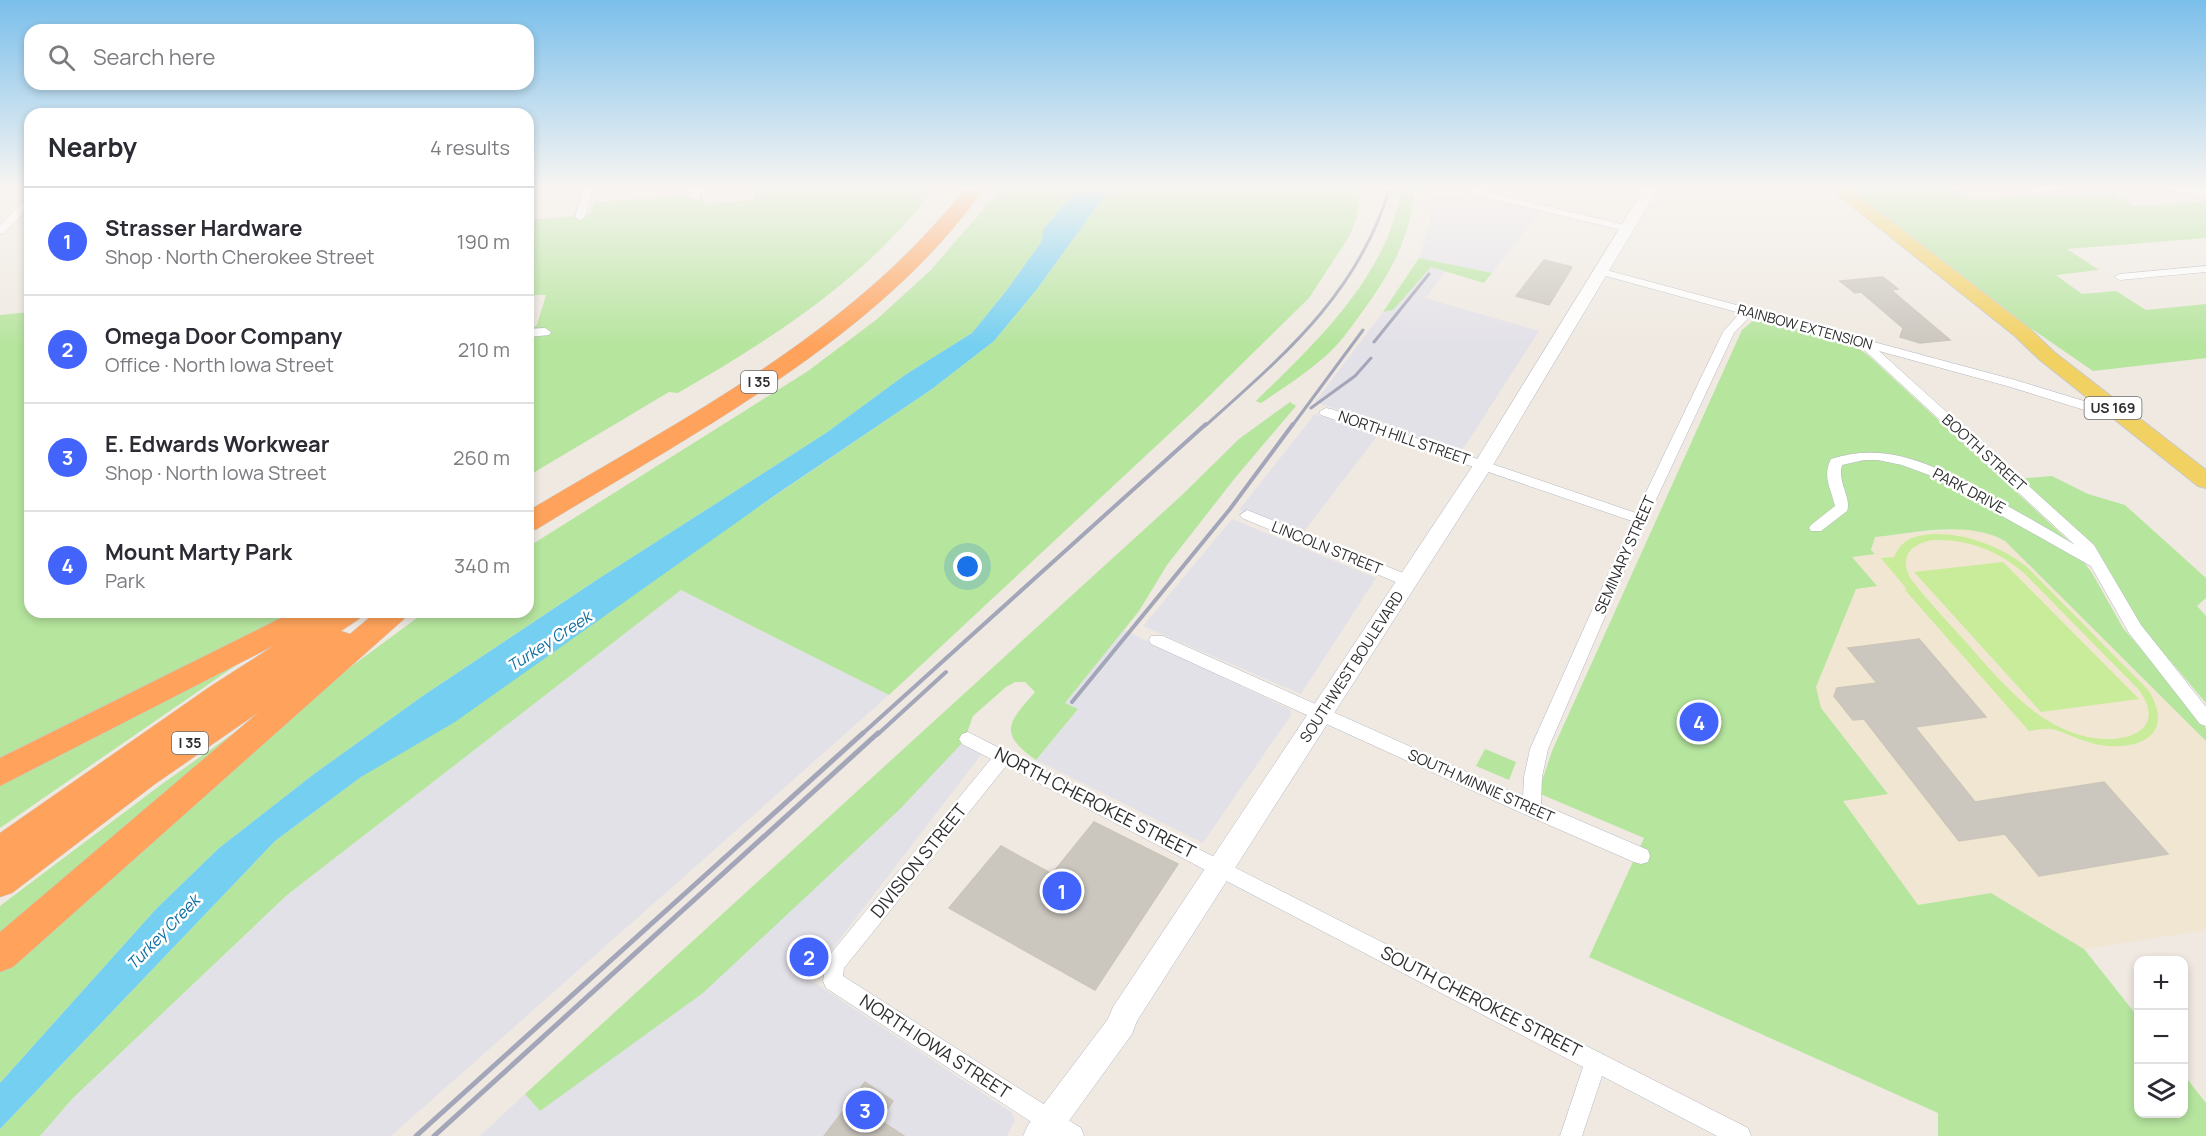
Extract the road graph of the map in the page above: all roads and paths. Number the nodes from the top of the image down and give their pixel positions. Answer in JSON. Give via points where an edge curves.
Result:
{"nodes":[{"id":1,"x":913,"y":240,"type":"edge"},
{"id":2,"x":930,"y":240,"type":"edge"},
{"id":3,"x":1618,"y":240,"type":"edge"},
{"id":4,"x":1903,"y":240,"type":"edge"},
{"id":5,"x":2206,"y":269,"type":"edge"},
{"id":6,"x":1599,"y":271,"type":"junction"},
{"id":7,"x":2120,"y":277,"type":"dead end"},
{"id":8,"x":1747,"y":312,"type":"junction"},
{"id":9,"x":545,"y":332,"type":"dead end"},
{"id":10,"x":2022,"y":332,"type":"junction"},
{"id":11,"x":534,"y":333,"type":"edge"},
{"id":12,"x":1864,"y":343,"type":"junction"},
{"id":13,"x":2011,"y":383,"type":"junction"},
{"id":14,"x":2099,"y":397,"type":"junction"},
{"id":15,"x":1326,"y":412,"type":"dead end"},
{"id":16,"x":2131,"y":414,"type":"junction"},
{"id":17,"x":2206,"y":462,"type":"edge"},
{"id":18,"x":1483,"y":465,"type":"junction"},
{"id":19,"x":2206,"y":481,"type":"edge"},
{"id":20,"x":534,"y":499,"type":"edge"},
{"id":21,"x":1247,"y":515,"type":"dead end"},
{"id":22,"x":534,"y":519,"type":"edge"},
{"id":23,"x":1640,"y":519,"type":"junction"},
{"id":24,"x":1816,"y":528,"type":"dead end"},
{"id":25,"x":2099,"y":566,"type":"junction"},
{"id":26,"x":1408,"y":581,"type":"junction"},
{"id":27,"x":305,"y":618,"type":"edge"},
{"id":28,"x":340,"y":618,"type":"edge"},
{"id":29,"x":376,"y":618,"type":"edge"},
{"id":30,"x":387,"y":618,"type":"edge"},
{"id":31,"x":1157,"y":640,"type":"dead end"},
{"id":32,"x":1322,"y":714,"type":"junction"},
{"id":33,"x":2206,"y":719,"type":"edge"},
{"id":34,"x":968,"y":739,"type":"dead end"},
{"id":35,"x":1004,"y":757,"type":"junction"},
{"id":36,"x":0,"y":773,"type":"edge"},
{"id":37,"x":1532,"y":810,"type":"junction"},
{"id":38,"x":0,"y":852,"type":"edge"},
{"id":39,"x":1641,"y":856,"type":"dead end"},
{"id":40,"x":1221,"y":868,"type":"junction"},
{"id":41,"x":0,"y":882,"type":"edge"},
{"id":42,"x":0,"y":956,"type":"edge"},
{"id":43,"x":834,"y":965,"type":"joint"},
{"id":44,"x":1596,"y":1061,"type":"junction"},
{"id":45,"x":1044,"y":1129,"type":"edge"},
{"id":46,"x":1072,"y":1136,"type":"edge"},
{"id":47,"x":1571,"y":1136,"type":"edge"},
{"id":48,"x":1740,"y":1136,"type":"edge"}],
"edges":[{"from":1,"to":20,"type":"highway","number":"I 35","via":[[827,315],[733,380]]},
{"from":2,"to":22,"type":"highway","number":"I 35","via":[[883,290],[818,340],[754,385]]},
{"from":3,"to":6,"type":"main road","name":"SOUTHWEST BOULEVARD"},
{"from":4,"to":10,"type":"main road","number":"US 169"},
{"from":5,"to":7,"type":"street"},
{"from":6,"to":8,"type":"street","name":"RAINBOW EXTENSION"},
{"from":6,"to":18,"type":"main road","name":"SOUTHWEST BOULEVARD"},
{"from":8,"to":12,"type":"street","name":"RAINBOW EXTENSION"},
{"from":8,"to":23,"type":"street","name":"SEMINARY STREET","via":[[1729,332]]},
{"from":9,"to":11,"type":"street"},
{"from":10,"to":14,"type":"main road","number":"US 169"},
{"from":10,"to":16,"type":"main road","number":"US 169","via":[[2063,353]]},
{"from":12,"to":13,"type":"street","name":"RAINBOW EXTENSION"},
{"from":12,"to":25,"type":"street","name":"BOOTH STREET","via":[[2089,549]]},
{"from":13,"to":14,"type":"street","name":"RAINBOW EXTENSION"},
{"from":13,"to":16,"type":"street","name":"RAINBOW EXTENSION"},
{"from":14,"to":16,"type":"main road","number":"US 169"},
{"from":15,"to":18,"type":"street","name":"NORTH HILL STREET"},
{"from":16,"to":17,"type":"main road","number":"US 169"},
{"from":16,"to":19,"type":"main road","number":"US 169"},
{"from":18,"to":23,"type":"street","name":"NORTH HILL STREET"},
{"from":18,"to":26,"type":"main road","name":"SOUTHWEST BOULEVARD"},
{"from":21,"to":26,"type":"street","name":"LINCOLN STREET"},
{"from":23,"to":37,"type":"street","name":"SEMINARY STREET","via":[[1539,749]]},
{"from":24,"to":25,"type":"street","name":"PARK DRIVE","via":[[1842,506],[1833,479],[1836,462],[1863,455],[1890,458],[1947,477]]},
{"from":25,"to":33,"type":"street","name":"BOOTH STREET","via":[[2135,630]]},
{"from":26,"to":32,"type":"main road","name":"SOUTHWEST BOULEVARD"},
{"from":27,"to":36,"type":"highway"},
{"from":28,"to":38,"type":"highway","number":"I 35","via":[[213,700]]},
{"from":29,"to":41,"type":"highway","number":"I 35","via":[[179,751]]},
{"from":30,"to":42,"type":"highway"},
{"from":31,"to":32,"type":"street","name":"SOUTH MINNIE STREET"},
{"from":32,"to":37,"type":"street","name":"SOUTH MINNIE STREET"},
{"from":32,"to":40,"type":"main road","name":"SOUTHWEST BOULEVARD"},
{"from":34,"to":35,"type":"street","name":"NORTH CHEROKEE STREET"},
{"from":35,"to":40,"type":"street","name":"NORTH CHEROKEE STREET"},
{"from":35,"to":43,"type":"street","name":"DIVISION STREET"},
{"from":37,"to":39,"type":"street","name":"SOUTH MINNIE STREET"},
{"from":40,"to":44,"type":"street","name":"SOUTH CHEROKEE STREET"},
{"from":40,"to":45,"type":"main road","name":"SOUTHWEST BOULEVARD","via":[[1122,1024]]},
{"from":43,"to":45,"type":"street","name":"NORTH IOWA STREET","via":[[833,981]]},
{"from":44,"to":47,"type":"street"},
{"from":44,"to":48,"type":"street","name":"SOUTH CHEROKEE STREET"},
{"from":45,"to":46,"type":"street"}]}
